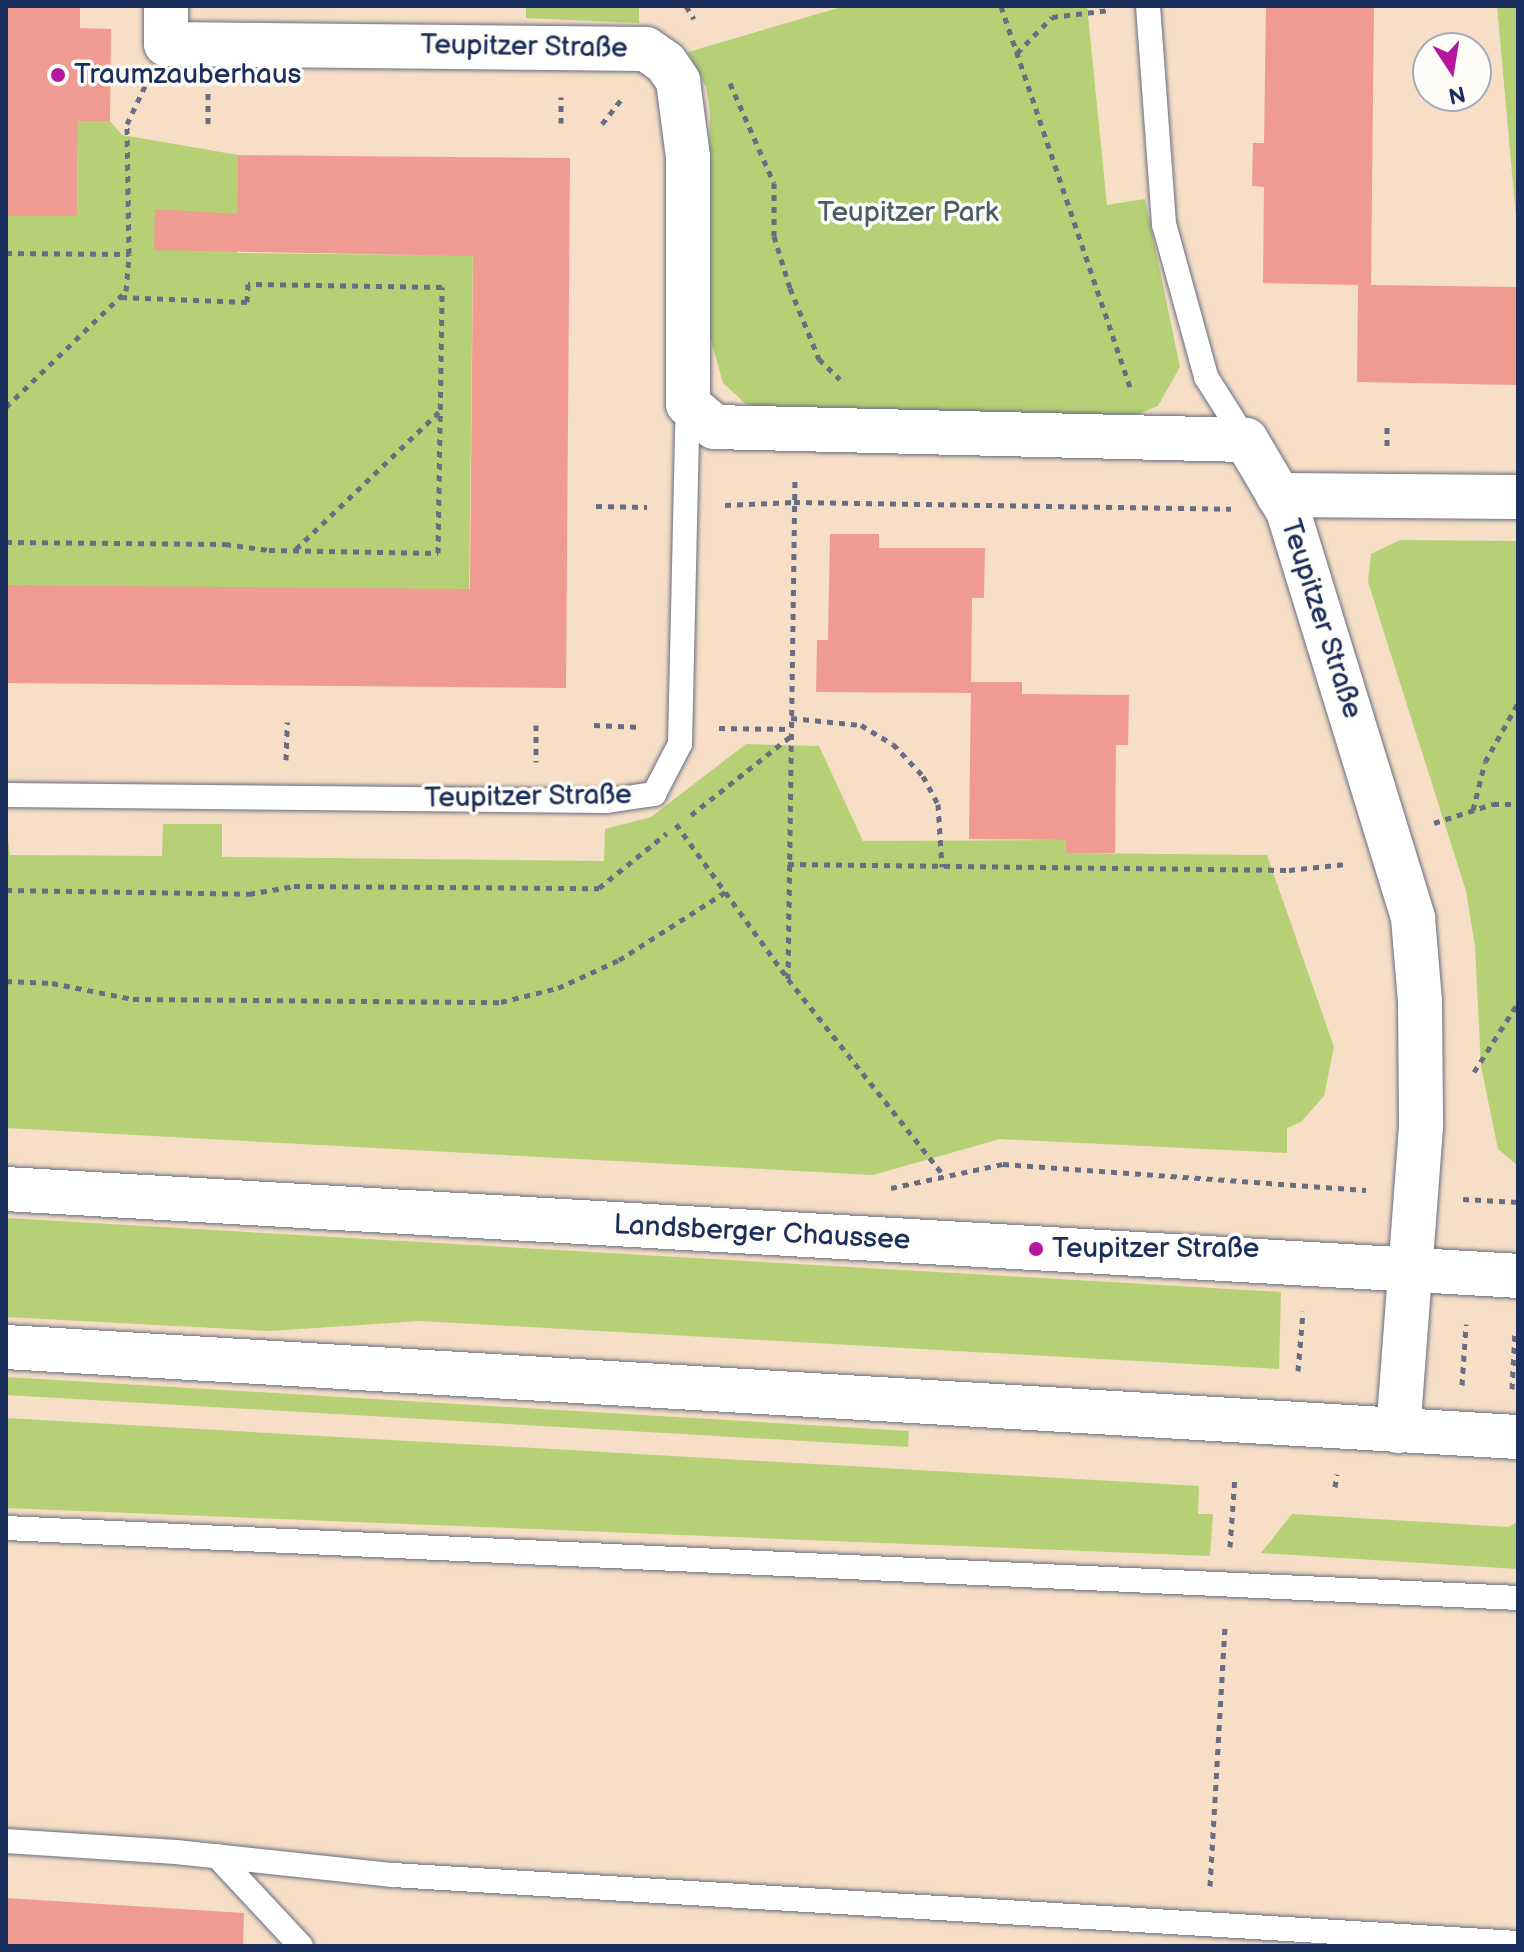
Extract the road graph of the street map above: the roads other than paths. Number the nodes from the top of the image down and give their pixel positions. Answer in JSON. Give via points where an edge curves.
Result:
{"nodes":[{"id":1,"x":1148,"y":6,"type":"edge"},
{"id":2,"x":166,"y":25,"type":"edge"},
{"id":3,"x":688,"y":404,"type":"junction"},
{"id":4,"x":1246,"y":440,"type":"junction"},
{"id":5,"x":1518,"y":497,"type":"edge"},
{"id":6,"x":1283,"y":503,"type":"junction"},
{"id":7,"x":6,"y":795,"type":"edge"},
{"id":8,"x":6,"y":1189,"type":"edge"},
{"id":9,"x":1413,"y":1270,"type":"junction"},
{"id":10,"x":1518,"y":1276,"type":"edge"},
{"id":11,"x":6,"y":1347,"type":"edge"},
{"id":12,"x":1514,"y":1422,"type":"edge"},
{"id":13,"x":1398,"y":1431,"type":"junction"},
{"id":14,"x":6,"y":1528,"type":"edge"},
{"id":15,"x":1518,"y":1598,"type":"edge"},
{"id":16,"x":6,"y":1841,"type":"edge"},
{"id":17,"x":217,"y":1856,"type":"junction"},
{"id":18,"x":1518,"y":1943,"type":"edge"},
{"id":19,"x":301,"y":1946,"type":"edge"}],
"edges":[{"from":1,"to":4,"type":"lane","via":[[1164,224],[1206,377]]},
{"from":2,"to":3,"type":"main road","name":"Teupitzer Straße","via":[[646,49],[678,81],[688,157]]},
{"from":3,"to":4,"type":"main road","via":[[714,427]]},
{"from":3,"to":7,"type":"lane","name":"Teupitzer Straße","via":[[680,744],[654,794],[607,801]]},
{"from":4,"to":6,"type":"main road","name":"Teupitzer Straße"},
{"from":5,"to":6,"type":"main road"},
{"from":6,"to":9,"type":"main road","name":"Teupitzer Straße","via":[[1413,918],[1420,1002]]},
{"from":8,"to":9,"type":"main road","name":"Landsberger Chaussee"},
{"from":9,"to":10,"type":"main road","name":"Landsberger Chaussee"},
{"from":9,"to":13,"type":"main road","name":"Teupitzer Straße"},
{"from":11,"to":13,"type":"main road"},
{"from":12,"to":13,"type":"main road"},
{"from":14,"to":15,"type":"lane"},
{"from":16,"to":17,"type":"lane"},
{"from":17,"to":18,"type":"lane","via":[[393,1875]]},
{"from":17,"to":19,"type":"lane"}]}
